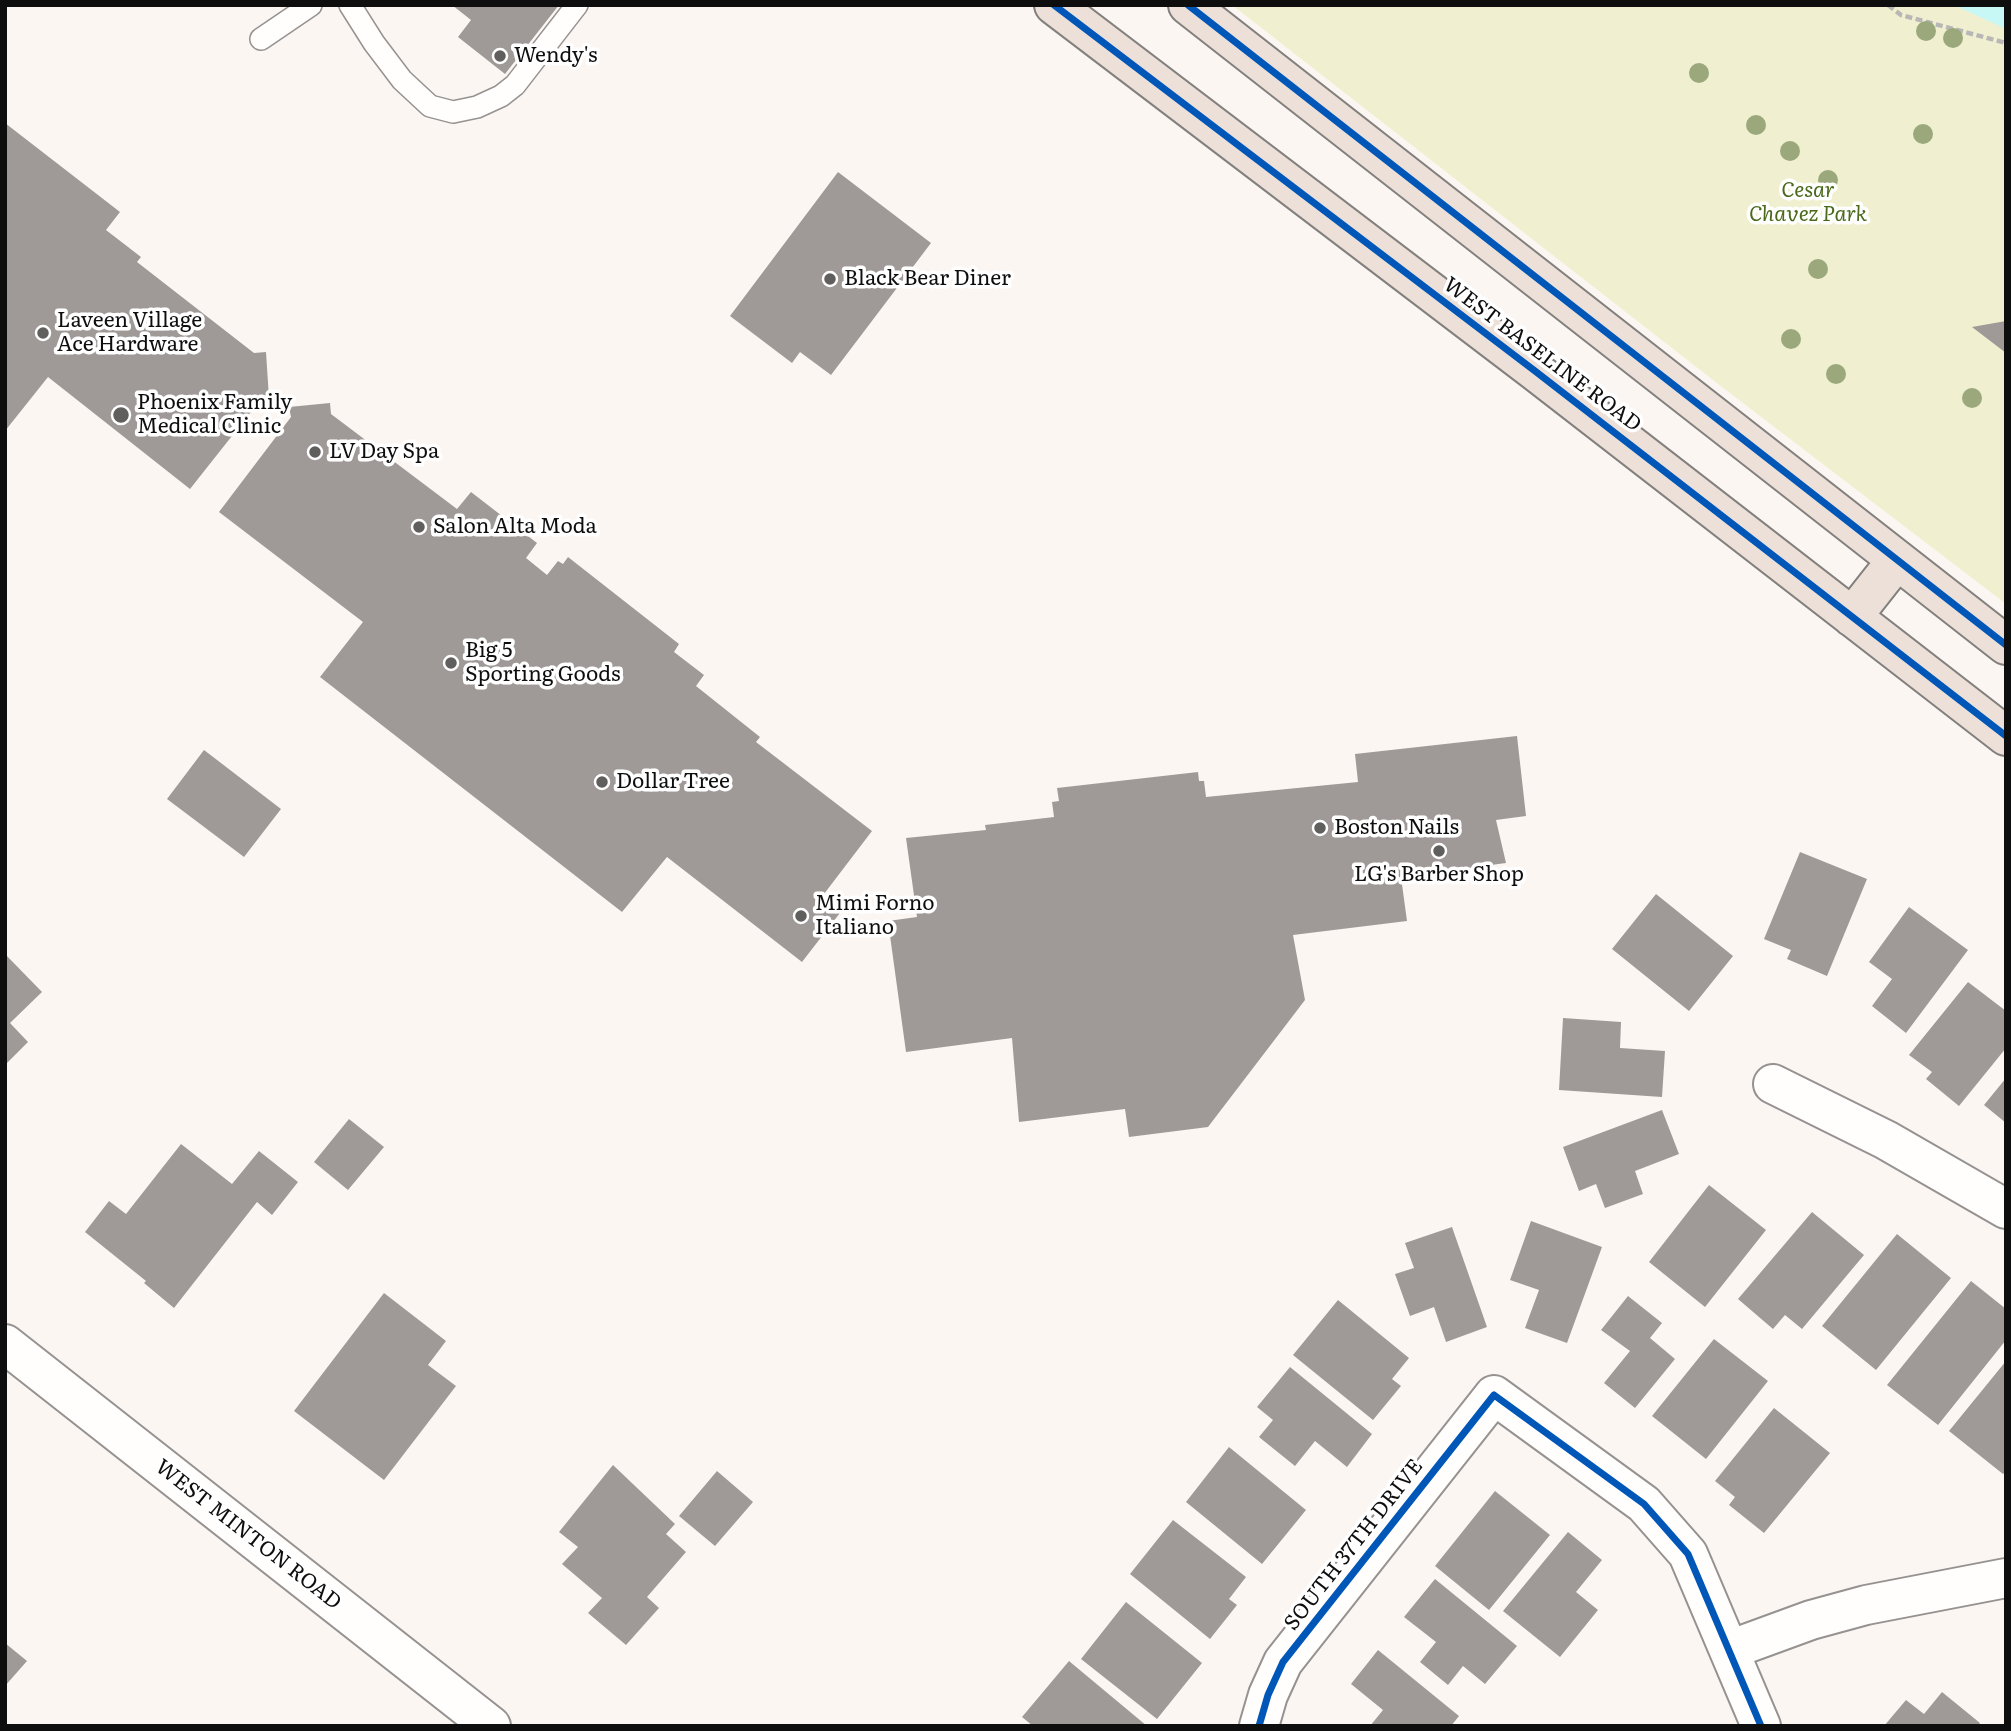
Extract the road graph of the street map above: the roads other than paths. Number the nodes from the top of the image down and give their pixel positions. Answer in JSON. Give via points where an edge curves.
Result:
{"nodes":[{"id":1,"x":312,"y":5,"type":"edge"},
{"id":2,"x":350,"y":5,"type":"edge"},
{"id":3,"x":578,"y":5,"type":"edge"},
{"id":4,"x":1054,"y":5,"type":"edge"},
{"id":5,"x":1188,"y":5,"type":"edge"},
{"id":6,"x":261,"y":39,"type":"dead end"},
{"id":7,"x":1896,"y":560,"type":"junction"},
{"id":8,"x":1852,"y":617,"type":"junction"},
{"id":9,"x":2006,"y":645,"type":"edge"},
{"id":10,"x":2006,"y":736,"type":"edge"},
{"id":11,"x":1773,"y":1084,"type":"dead end"},
{"id":12,"x":2006,"y":1209,"type":"edge"},
{"id":13,"x":5,"y":1344,"type":"edge"},
{"id":14,"x":2006,"y":1578,"type":"edge"},
{"id":15,"x":1729,"y":1650,"type":"junction"},
{"id":16,"x":491,"y":1726,"type":"edge"},
{"id":17,"x":1259,"y":1726,"type":"edge"},
{"id":18,"x":1761,"y":1726,"type":"edge"}],
"edges":[{"from":1,"to":6,"type":"lane"},
{"from":2,"to":3,"type":"lane","via":[[402,80],[430,106],[453,112],[477,107],[515,85]]},
{"from":4,"to":8,"type":"main road","name":"WEST BASELINE ROAD"},
{"from":5,"to":7,"type":"main road"},
{"from":7,"to":8,"type":"main road"},
{"from":7,"to":9,"type":"main road"},
{"from":8,"to":10,"type":"main road","name":"WEST BASELINE ROAD"},
{"from":11,"to":12,"type":"street","via":[[1886,1140]]},
{"from":13,"to":16,"type":"street","name":"WEST MINTON ROAD"},
{"from":14,"to":15,"type":"street","via":[[1855,1608]]},
{"from":15,"to":17,"type":"street","name":"SOUTH 37TH DRIVE","via":[[1688,1554],[1644,1504],[1494,1395],[1283,1662]]},
{"from":15,"to":18,"type":"street"}]}
